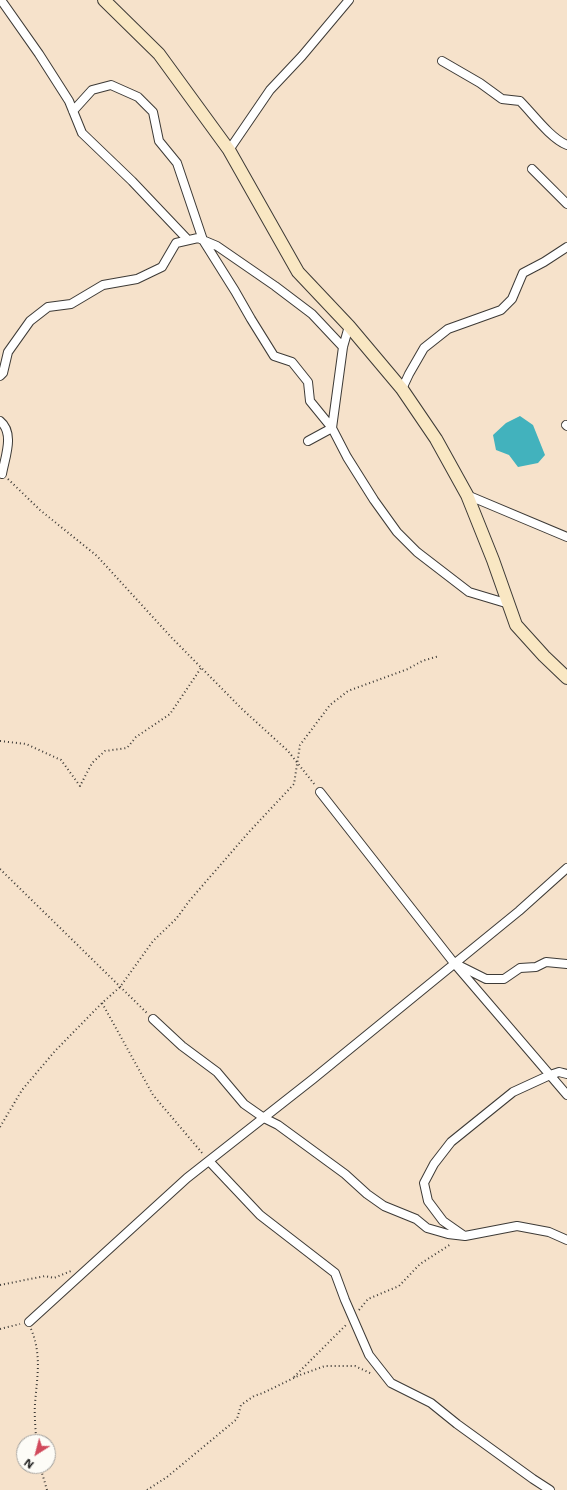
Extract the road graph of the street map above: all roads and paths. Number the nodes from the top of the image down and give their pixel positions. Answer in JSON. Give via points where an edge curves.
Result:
{"nodes":[{"id":1,"x":1,"y":0,"type":"edge"},
{"id":2,"x":104,"y":0,"type":"edge"},
{"id":3,"x":348,"y":0,"type":"edge"},
{"id":4,"x":442,"y":60,"type":"dead end"},
{"id":5,"x":73,"y":111,"type":"junction"},
{"id":6,"x":567,"y":145,"type":"edge"},
{"id":7,"x":229,"y":150,"type":"junction"},
{"id":8,"x":532,"y":169,"type":"dead end"},
{"id":9,"x":567,"y":204,"type":"edge"},
{"id":10,"x":188,"y":240,"type":"junction"},
{"id":11,"x":203,"y":240,"type":"junction"},
{"id":12,"x":567,"y":247,"type":"edge"},
{"id":13,"x":349,"y":326,"type":"junction"},
{"id":14,"x":343,"y":347,"type":"junction"},
{"id":15,"x":0,"y":376,"type":"edge"},
{"id":16,"x":402,"y":389,"type":"junction"},
{"id":17,"x":0,"y":421,"type":"edge"},
{"id":18,"x":332,"y":428,"type":"junction"},
{"id":19,"x":308,"y":441,"type":"dead end"},
{"id":20,"x":2,"y":474,"type":"joint"},
{"id":21,"x":467,"y":495,"type":"junction"},
{"id":22,"x":567,"y":537,"type":"edge"},
{"id":23,"x":510,"y":604,"type":"junction"},
{"id":24,"x":439,"y":656,"type":"dead end"},
{"id":25,"x":201,"y":668,"type":"junction"},
{"id":26,"x":567,"y":678,"type":"edge"},
{"id":27,"x":0,"y":741,"type":"edge"},
{"id":28,"x":298,"y":763,"type":"junction"},
{"id":29,"x":320,"y":792,"type":"joint"},
{"id":30,"x":567,"y":868,"type":"edge"},
{"id":31,"x":0,"y":869,"type":"edge"},
{"id":32,"x":454,"y":963,"type":"junction"},
{"id":33,"x":567,"y":964,"type":"edge"},
{"id":34,"x":120,"y":987,"type":"junction"},
{"id":35,"x":102,"y":1003,"type":"junction"},
{"id":36,"x":153,"y":1019,"type":"joint"},
{"id":37,"x":567,"y":1074,"type":"edge"},
{"id":38,"x":550,"y":1075,"type":"junction"},
{"id":39,"x":567,"y":1095,"type":"edge"},
{"id":40,"x":264,"y":1118,"type":"junction"},
{"id":41,"x":0,"y":1127,"type":"edge"},
{"id":42,"x":209,"y":1161,"type":"junction"},
{"id":43,"x":465,"y":1236,"type":"junction"},
{"id":44,"x":567,"y":1240,"type":"edge"},
{"id":45,"x":451,"y":1244,"type":"dead end"},
{"id":46,"x":88,"y":1268,"type":"junction"},
{"id":47,"x":0,"y":1285,"type":"edge"},
{"id":48,"x":353,"y":1318,"type":"junction"},
{"id":49,"x":28,"y":1322,"type":"junction"},
{"id":50,"x":0,"y":1330,"type":"edge"},
{"id":51,"x":291,"y":1380,"type":"junction"},
{"id":52,"x":391,"y":1383,"type":"junction"},
{"id":53,"x":36,"y":1434,"type":"edge"},
{"id":54,"x":42,"y":1474,"type":"edge"},
{"id":55,"x":47,"y":1490,"type":"edge"},
{"id":56,"x":147,"y":1490,"type":"edge"},
{"id":57,"x":550,"y":1490,"type":"edge"}],
"edges":[{"from":1,"to":5,"type":"street","via":[[39,54]]},
{"from":2,"to":7,"type":"street","via":[[159,54]]},
{"from":3,"to":7,"type":"street","via":[[270,90]]},
{"from":4,"to":6,"type":"street","via":[[502,99],[520,101],[549,132]]},
{"from":5,"to":10,"type":"street","via":[[82,133]]},
{"from":5,"to":11,"type":"street","via":[[92,90],[111,85],[138,97],[153,112],[159,141],[177,164]]},
{"from":7,"to":13,"type":"street","via":[[298,272]]},
{"from":8,"to":9,"type":"street"},
{"from":10,"to":11,"type":"street"},
{"from":10,"to":15,"type":"street","via":[[176,243],[162,267],[137,279],[103,285],[71,304],[48,307],[30,321],[8,352]]},
{"from":11,"to":14,"type":"street","via":[[217,246],[300,304]]},
{"from":11,"to":18,"type":"street","via":[[274,356],[292,362],[308,382],[310,401]]},
{"from":12,"to":16,"type":"street","via":[[523,273],[512,299],[501,310],[448,329],[424,348]]},
{"from":13,"to":14,"type":"street"},
{"from":13,"to":16,"type":"street"},
{"from":14,"to":18,"type":"street"},
{"from":16,"to":21,"type":"street","via":[[436,439]]},
{"from":17,"to":20,"type":"street","via":[[5,425],[9,438]]},
{"from":18,"to":19,"type":"street"},
{"from":18,"to":23,"type":"street","via":[[374,500],[417,552],[469,592]]},
{"from":20,"to":25,"type":"path","via":[[40,510],[97,556]]},
{"from":21,"to":22,"type":"street"},
{"from":21,"to":23,"type":"street"},
{"from":23,"to":26,"type":"street","via":[[516,625]]},
{"from":24,"to":28,"type":"path","via":[[348,691],[330,705],[300,745]]},
{"from":25,"to":27,"type":"path","via":[[170,714],[136,737],[127,748],[105,751],[92,763],[80,786],[61,760],[26,744]]},
{"from":25,"to":28,"type":"path"},
{"from":28,"to":29,"type":"path"},
{"from":28,"to":34,"type":"path","via":[[294,784],[249,832],[176,919],[153,941]]},
{"from":29,"to":32,"type":"street"},
{"from":30,"to":32,"type":"street","via":[[519,911]]},
{"from":31,"to":34,"type":"path"},
{"from":32,"to":33,"type":"street","via":[[486,979],[504,979],[520,968],[536,967],[546,962]]},
{"from":32,"to":38,"type":"street"},
{"from":32,"to":40,"type":"street"},
{"from":34,"to":35,"type":"path"},
{"from":34,"to":36,"type":"path"},
{"from":35,"to":41,"type":"path","via":[[55,1051],[22,1090]]},
{"from":35,"to":42,"type":"path","via":[[153,1095]]},
{"from":36,"to":40,"type":"street","via":[[182,1046],[217,1072],[244,1104]]},
{"from":37,"to":38,"type":"street","via":[[559,1072]]},
{"from":38,"to":39,"type":"street"},
{"from":38,"to":43,"type":"street","via":[[513,1092],[450,1142],[434,1164],[424,1183],[428,1200],[443,1221]]},
{"from":40,"to":42,"type":"street"},
{"from":40,"to":43,"type":"street","via":[[278,1125],[345,1174],[384,1206],[416,1219],[427,1228]]},
{"from":42,"to":46,"type":"street"},
{"from":42,"to":48,"type":"street","via":[[260,1215],[335,1273]]},
{"from":43,"to":44,"type":"street","via":[[517,1226],[549,1232]]},
{"from":45,"to":48,"type":"path","via":[[420,1264],[399,1286],[368,1299]]},
{"from":46,"to":47,"type":"path","via":[[65,1272],[54,1278],[45,1276]]},
{"from":46,"to":49,"type":"street"},
{"from":48,"to":51,"type":"path"},
{"from":48,"to":52,"type":"street","via":[[370,1355]]},
{"from":49,"to":50,"type":"path"},
{"from":49,"to":53,"type":"path","via":[[35,1339],[39,1372],[35,1406]]},
{"from":51,"to":52,"type":"path","via":[[325,1366],[355,1366]]},
{"from":51,"to":56,"type":"path","via":[[254,1396],[241,1405],[237,1419],[167,1477]]},
{"from":52,"to":57,"type":"street","via":[[431,1403]]},
{"from":54,"to":55,"type":"path"}]}
